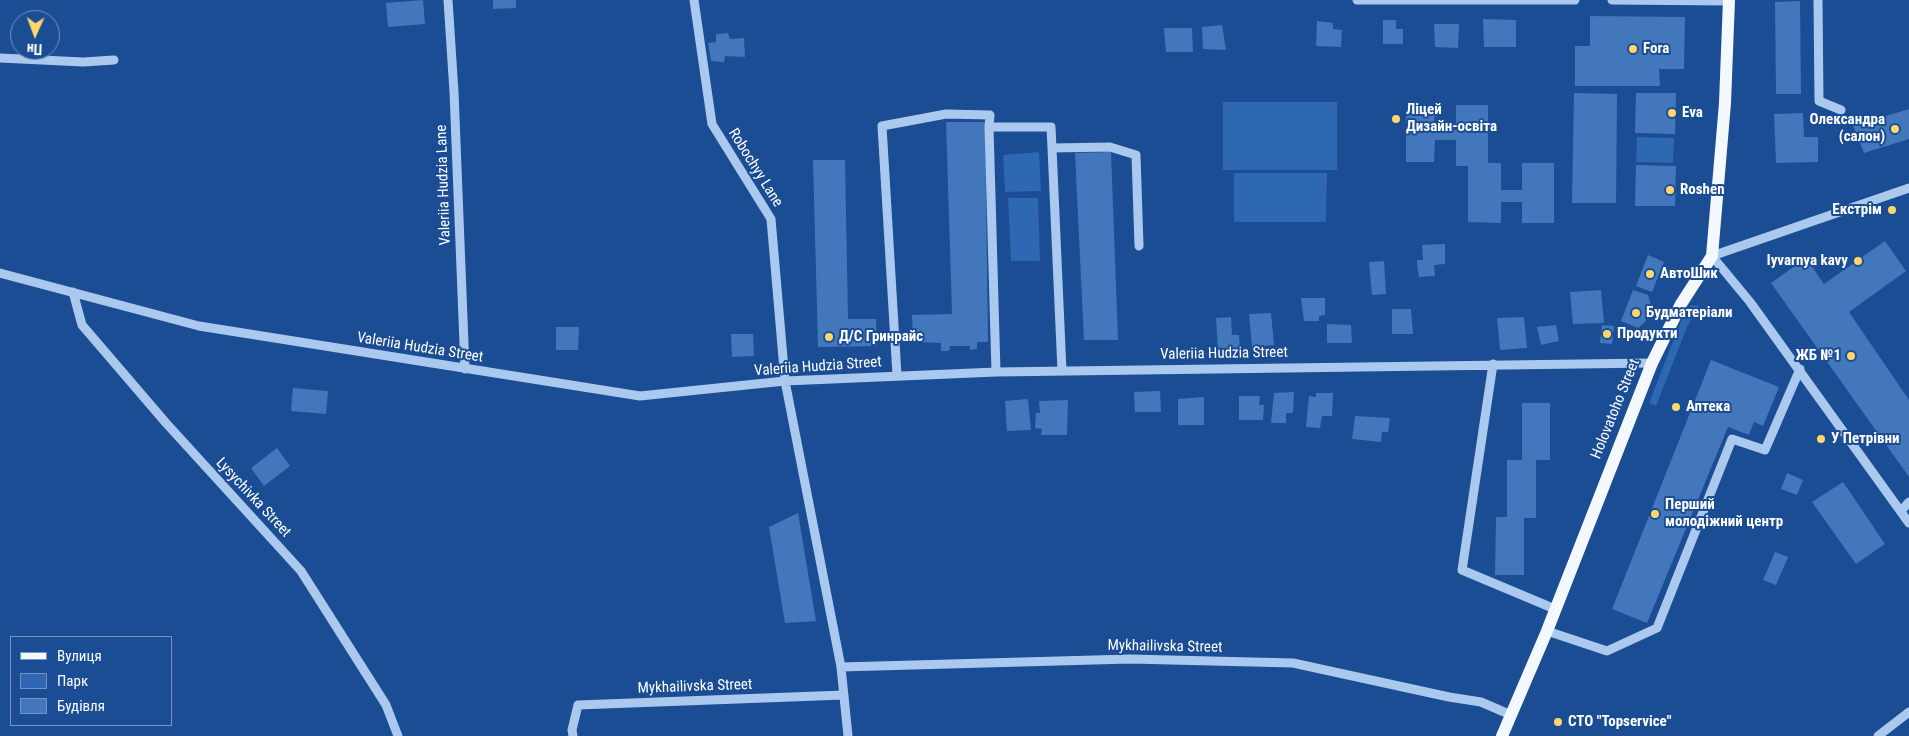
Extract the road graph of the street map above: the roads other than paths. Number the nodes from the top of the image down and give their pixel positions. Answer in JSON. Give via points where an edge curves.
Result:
{"nodes":[{"id":1,"x":448,"y":0,"type":"edge"},
{"id":2,"x":694,"y":0,"type":"edge"},
{"id":3,"x":1357,"y":0,"type":"edge"},
{"id":4,"x":1575,"y":0,"type":"edge"},
{"id":5,"x":1612,"y":0,"type":"edge"},
{"id":6,"x":1818,"y":0,"type":"edge"},
{"id":7,"x":1680,"y":1,"type":"edge"},
{"id":8,"x":1729,"y":1,"type":"edge"},
{"id":9,"x":0,"y":58,"type":"edge"},
{"id":10,"x":114,"y":60,"type":"dead end"},
{"id":11,"x":1841,"y":110,"type":"dead end"},
{"id":12,"x":990,"y":127,"type":"junction"},
{"id":13,"x":1052,"y":148,"type":"junction"},
{"id":14,"x":1909,"y":188,"type":"edge"},
{"id":15,"x":1139,"y":246,"type":"dead end"},
{"id":16,"x":1712,"y":256,"type":"junction"},
{"id":17,"x":0,"y":273,"type":"edge"},
{"id":18,"x":73,"y":292,"type":"junction"},
{"id":19,"x":1652,"y":363,"type":"junction"},
{"id":20,"x":1493,"y":364,"type":"junction"},
{"id":21,"x":465,"y":369,"type":"junction"},
{"id":22,"x":1800,"y":369,"type":"junction"},
{"id":23,"x":1062,"y":371,"type":"junction"},
{"id":24,"x":996,"y":372,"type":"junction"},
{"id":25,"x":897,"y":375,"type":"junction"},
{"id":26,"x":785,"y":381,"type":"junction"},
{"id":27,"x":1909,"y":502,"type":"edge"},
{"id":28,"x":1901,"y":511,"type":"junction"},
{"id":29,"x":1909,"y":523,"type":"edge"},
{"id":30,"x":1555,"y":609,"type":"junction"},
{"id":31,"x":1547,"y":631,"type":"junction"},
{"id":32,"x":841,"y":667,"type":"junction"},
{"id":33,"x":844,"y":695,"type":"junction"},
{"id":34,"x":1909,"y":712,"type":"edge"},
{"id":35,"x":1511,"y":716,"type":"junction"},
{"id":36,"x":398,"y":736,"type":"edge"},
{"id":37,"x":573,"y":736,"type":"edge"},
{"id":38,"x":848,"y":736,"type":"edge"},
{"id":39,"x":1502,"y":736,"type":"edge"},
{"id":40,"x":1878,"y":736,"type":"edge"}],
"edges":[{"from":1,"to":21,"type":"street","name":"Valeriia Hudzia Lane"},
{"from":2,"to":26,"type":"street","name":"Robochyy Lane","via":[[712,124],[771,219]]},
{"from":3,"to":4,"type":"street"},
{"from":5,"to":7,"type":"street"},
{"from":6,"to":11,"type":"street","via":[[1819,100]]},
{"from":7,"to":8,"type":"street"},
{"from":8,"to":16,"type":"main road","name":"Holovatoho Street","via":[[1725,103]]},
{"from":9,"to":10,"type":"street","via":[[83,62]]},
{"from":12,"to":13,"type":"street","via":[[1051,127]]},
{"from":12,"to":24,"type":"street"},
{"from":12,"to":25,"type":"street","via":[[990,115],[946,114],[882,126]]},
{"from":13,"to":15,"type":"street","via":[[1110,147],[1136,155]]},
{"from":13,"to":23,"type":"street"},
{"from":14,"to":16,"type":"street"},
{"from":16,"to":19,"type":"main road","name":"Holovatoho Street","via":[[1681,304]]},
{"from":16,"to":22,"type":"street"},
{"from":17,"to":18,"type":"street","name":"Valeriia Hudzia Street"},
{"from":18,"to":21,"type":"street","name":"Valeriia Hudzia Street","via":[[199,326]]},
{"from":18,"to":36,"type":"street","name":"Lysychivka Street","via":[[82,325],[301,571],[386,705]]},
{"from":19,"to":20,"type":"street","name":"Valeriia Hudzia Street"},
{"from":19,"to":30,"type":"main road","name":"Holovatoho Street"},
{"from":20,"to":23,"type":"street","name":"Valeriia Hudzia Street"},
{"from":20,"to":30,"type":"street","via":[[1462,570]]},
{"from":21,"to":26,"type":"street","name":"Valeriia Hudzia Street","via":[[640,396]]},
{"from":22,"to":28,"type":"street"},
{"from":22,"to":31,"type":"street","via":[[1765,450],[1732,439],[1657,628],[1607,651]]},
{"from":23,"to":24,"type":"street","name":"Valeriia Hudzia Street"},
{"from":24,"to":25,"type":"street","name":"Valeriia Hudzia Street"},
{"from":25,"to":26,"type":"street","name":"Valeriia Hudzia Street"},
{"from":26,"to":32,"type":"street","name":"Robochyy Lane"},
{"from":27,"to":28,"type":"street"},
{"from":28,"to":29,"type":"street"},
{"from":30,"to":31,"type":"main road","name":"Holovatoho Street"},
{"from":31,"to":35,"type":"main road","name":"Holovatoho Street"},
{"from":32,"to":33,"type":"street"},
{"from":32,"to":35,"type":"street","name":"Mykhailivska Street","via":[[1130,659],[1293,663],[1449,698],[1481,702]]},
{"from":33,"to":37,"type":"street","name":"Mykhailivska Street","via":[[578,705]]},
{"from":33,"to":38,"type":"street"},
{"from":34,"to":40,"type":"street"},
{"from":35,"to":39,"type":"main road","name":"Holovatoho Street"}]}
